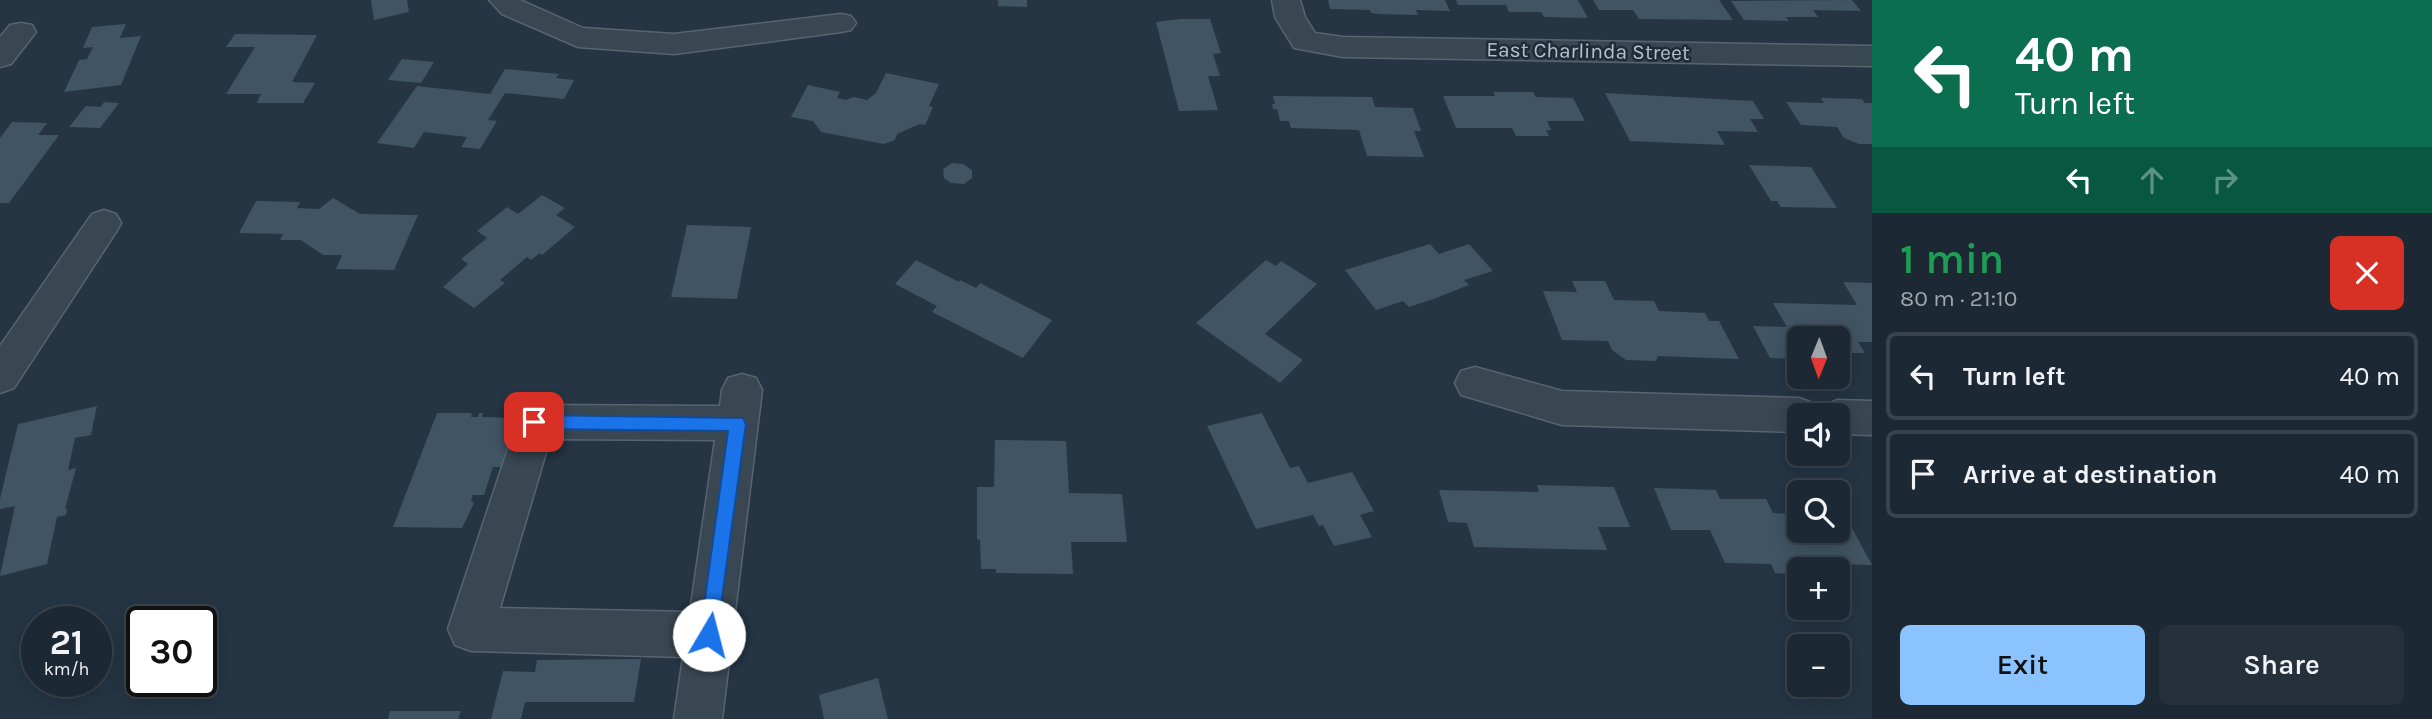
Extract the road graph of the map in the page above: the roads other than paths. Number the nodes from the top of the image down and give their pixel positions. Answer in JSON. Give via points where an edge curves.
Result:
{"nodes":[{"id":1,"x":503,"y":0,"type":"edge"},
{"id":2,"x":1286,"y":0,"type":"edge"},
{"id":3,"x":841,"y":23,"type":"dead end"},
{"id":4,"x":11,"y":32,"type":"edge"},
{"id":5,"x":1872,"y":56,"type":"edge"},
{"id":6,"x":0,"y":57,"type":"edge"},
{"id":7,"x":104,"y":223,"type":"dead end"},
{"id":8,"x":0,"y":377,"type":"edge"},
{"id":9,"x":1475,"y":383,"type":"dead end"},
{"id":10,"x":1787,"y":415,"type":"edge"},
{"id":11,"x":1850,"y":417,"type":"edge"},
{"id":12,"x":1872,"y":418,"type":"edge"},
{"id":13,"x":709,"y":635,"type":"junction"},
{"id":14,"x":698,"y":719,"type":"edge"}],
"edges":[{"from":1,"to":3,"type":"street","via":[[578,37],[674,44]]},
{"from":2,"to":5,"type":"street","name":"East Charlinda Street","via":[[1290,17],[1305,41],[1343,47]]},
{"from":4,"to":6,"type":"street"},
{"from":7,"to":8,"type":"street"},
{"from":9,"to":10,"type":"street","via":[[1563,408]]},
{"from":11,"to":12,"type":"street"},
{"from":13,"to":13,"type":"street","via":[[740,407],[534,422],[471,629]]},
{"from":13,"to":14,"type":"street"}]}
